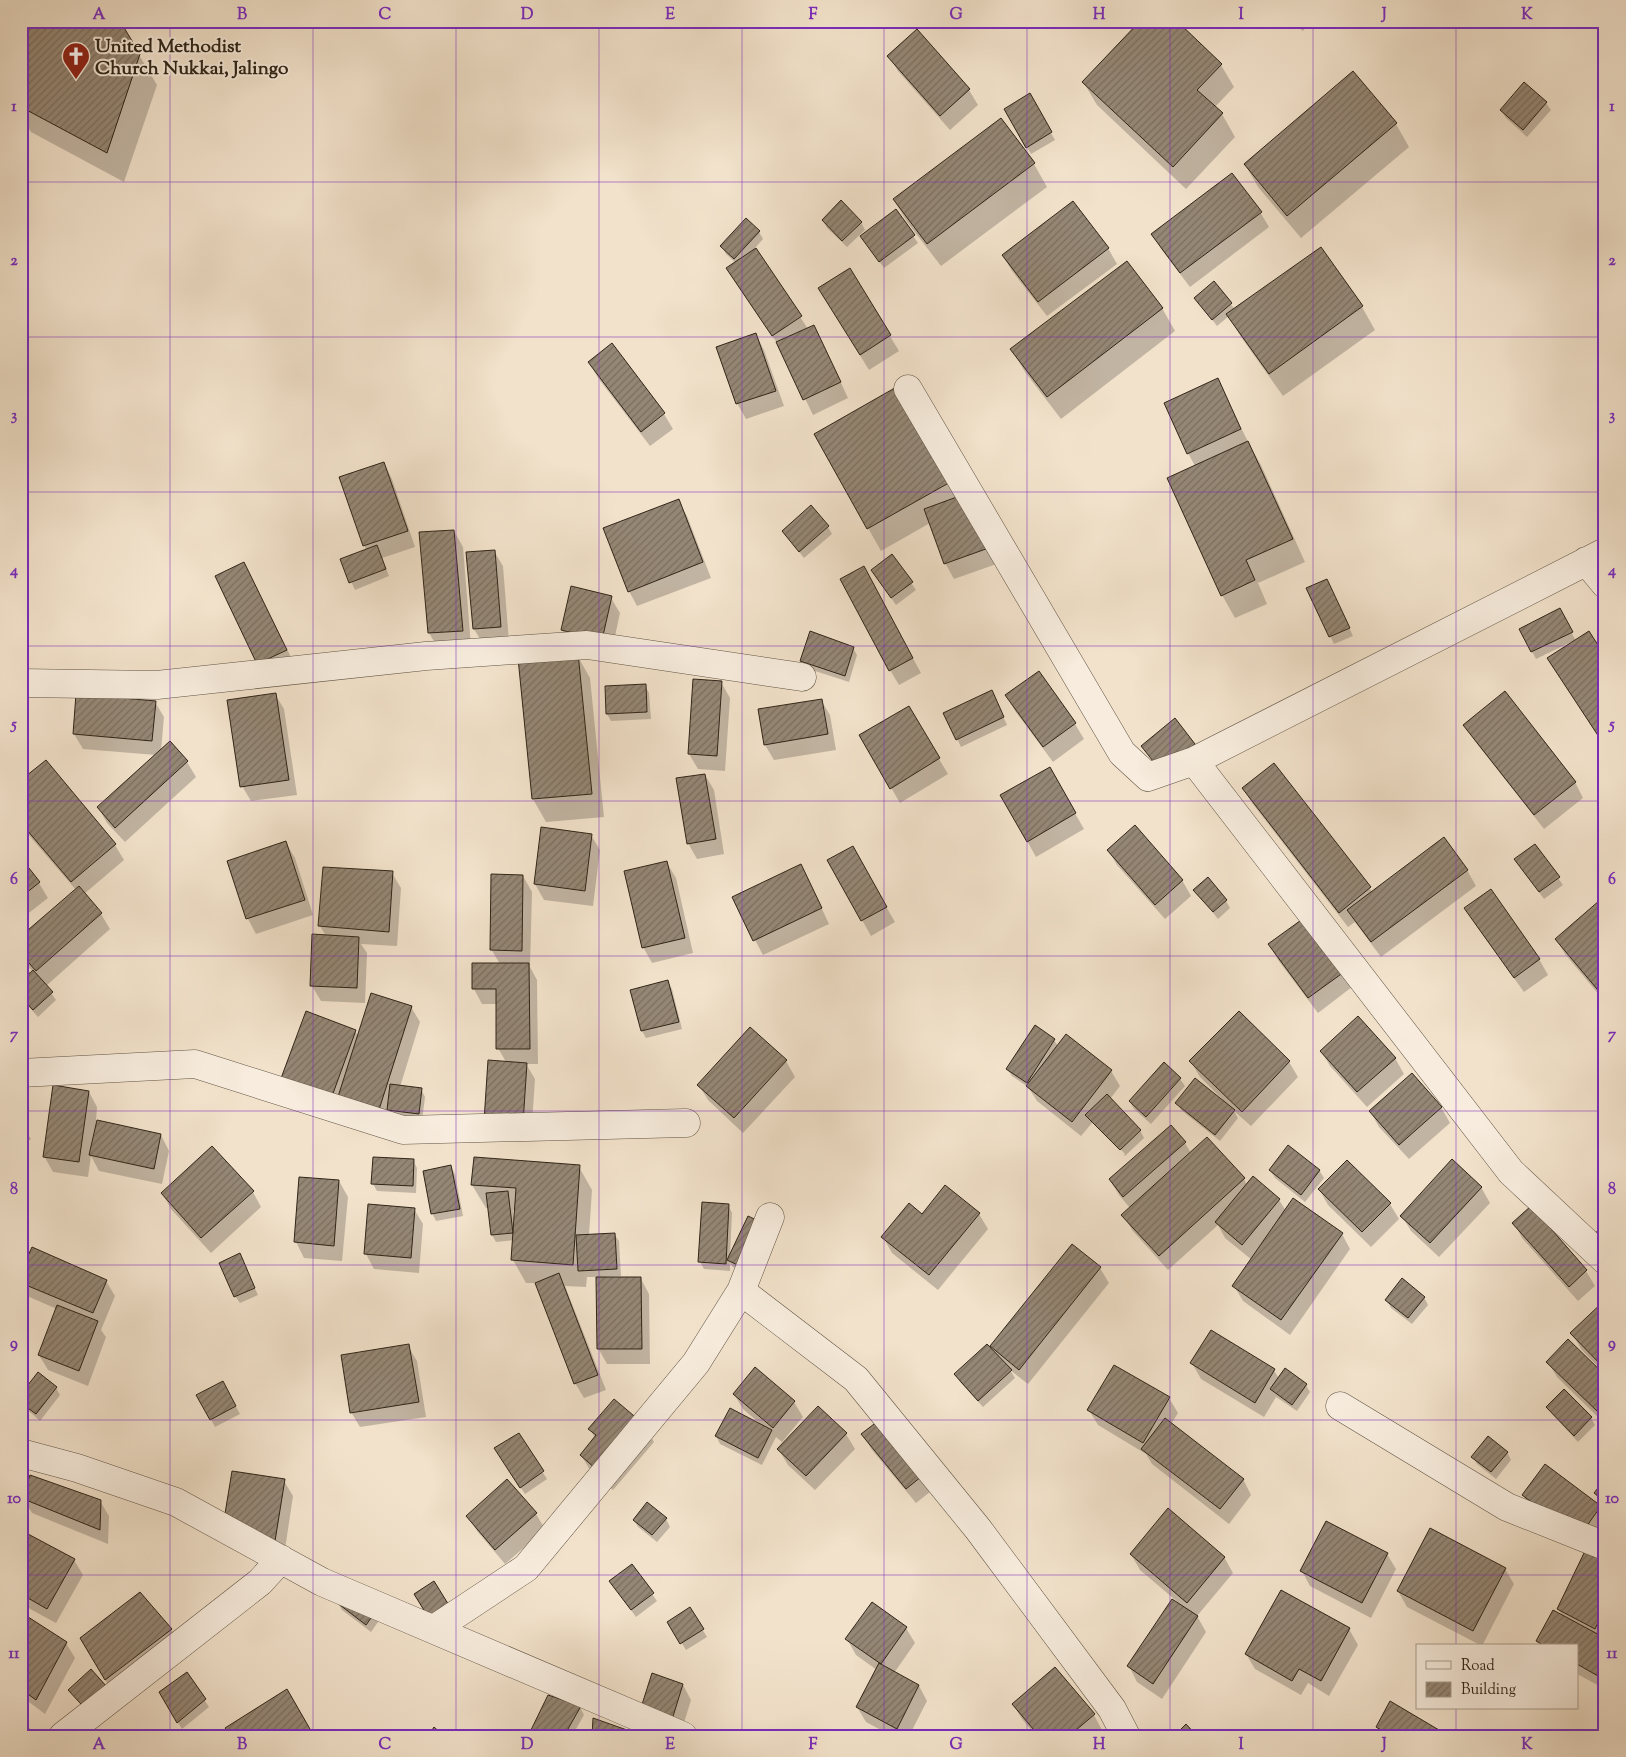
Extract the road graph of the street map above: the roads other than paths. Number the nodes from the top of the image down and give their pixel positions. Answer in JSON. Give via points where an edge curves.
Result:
{"nodes":[{"id":1,"x":908,"y":389,"type":"dead end"},
{"id":2,"x":1595,"y":557,"type":"edge"},
{"id":3,"x":1605,"y":584,"type":"edge"},
{"id":4,"x":802,"y":677,"type":"dead end"},
{"id":5,"x":21,"y":683,"type":"edge"},
{"id":6,"x":1194,"y":761,"type":"junction"},
{"id":7,"x":21,"y":1073,"type":"edge"},
{"id":8,"x":686,"y":1123,"type":"dead end"},
{"id":9,"x":770,"y":1217,"type":"dead end"},
{"id":10,"x":1605,"y":1260,"type":"edge"},
{"id":11,"x":742,"y":1291,"type":"junction"},
{"id":12,"x":1340,"y":1406,"type":"dead end"},
{"id":13,"x":21,"y":1452,"type":"edge"},
{"id":14,"x":1605,"y":1546,"type":"edge"},
{"id":15,"x":280,"y":1559,"type":"junction"},
{"id":16,"x":434,"y":1629,"type":"junction"},
{"id":17,"x":63,"y":1736,"type":"edge"},
{"id":18,"x":683,"y":1736,"type":"edge"},
{"id":19,"x":1126,"y":1736,"type":"edge"}],
"edges":[{"from":1,"to":6,"type":"street","via":[[1122,753],[1148,777]]},
{"from":2,"to":3,"type":"street"},
{"from":2,"to":6,"type":"street"},
{"from":4,"to":5,"type":"street","via":[[587,645],[426,656],[157,685]]},
{"from":6,"to":10,"type":"street","via":[[1512,1172]]},
{"from":7,"to":8,"type":"street","via":[[195,1064],[403,1130]]},
{"from":9,"to":11,"type":"street"},
{"from":11,"to":16,"type":"street","via":[[696,1362],[526,1568]]},
{"from":11,"to":19,"type":"street","via":[[856,1379],[978,1529],[1112,1709]]},
{"from":12,"to":14,"type":"street","via":[[1507,1507]]},
{"from":13,"to":15,"type":"street","via":[[176,1502]]},
{"from":15,"to":16,"type":"street","via":[[322,1582]]},
{"from":15,"to":17,"type":"street","via":[[260,1582]]},
{"from":16,"to":18,"type":"street"}]}
